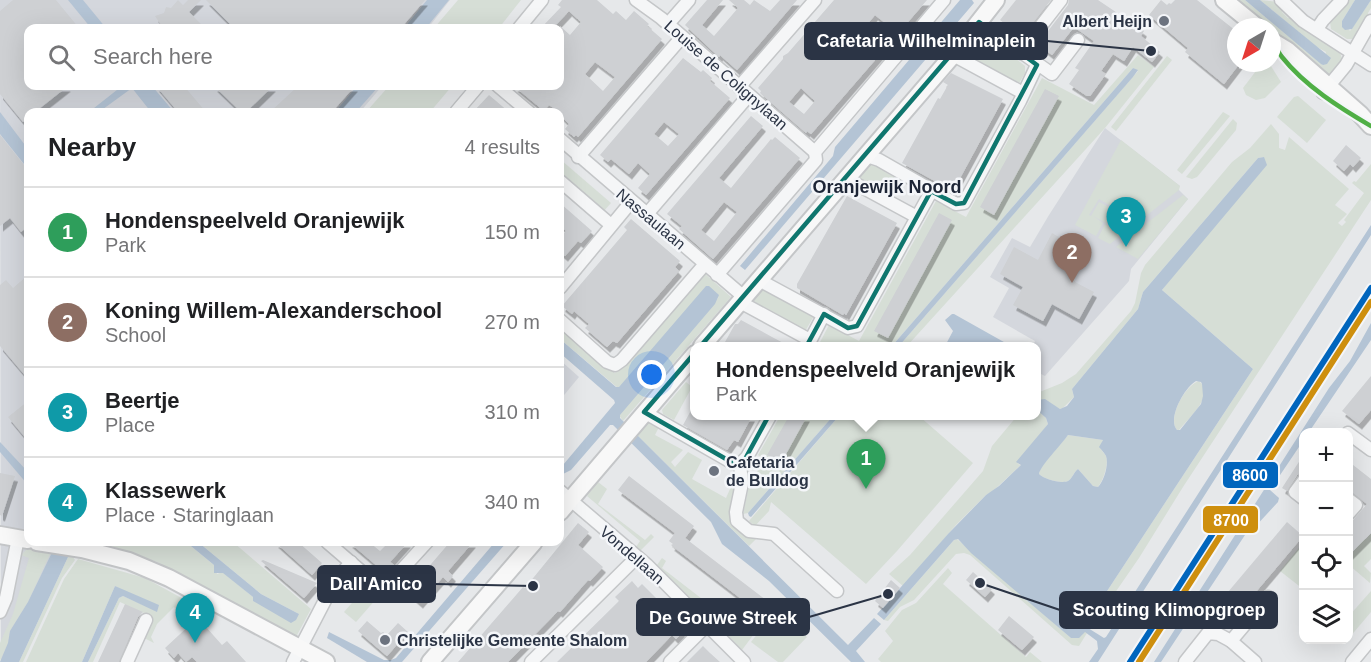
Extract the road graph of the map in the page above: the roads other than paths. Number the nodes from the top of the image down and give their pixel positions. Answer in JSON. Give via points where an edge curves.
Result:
{"nodes":[{"id":1,"x":542,"y":0,"type":"edge"},
{"id":2,"x":636,"y":0,"type":"edge"},
{"id":3,"x":689,"y":0,"type":"edge"},
{"id":4,"x":815,"y":0,"type":"edge"},
{"id":5,"x":944,"y":0,"type":"edge"},
{"id":6,"x":996,"y":0,"type":"edge"},
{"id":7,"x":1061,"y":0,"type":"edge"},
{"id":8,"x":1224,"y":0,"type":"edge"},
{"id":9,"x":1281,"y":0,"type":"edge"},
{"id":10,"x":1342,"y":0,"type":"edge"},
{"id":11,"x":1246,"y":18,"type":"edge"},
{"id":12,"x":1371,"y":21,"type":"edge"},
{"id":13,"x":979,"y":22,"type":"junction"},
{"id":14,"x":522,"y":24,"type":"edge"},
{"id":15,"x":668,"y":24,"type":"junction"},
{"id":16,"x":1317,"y":29,"type":"junction"},
{"id":17,"x":682,"y":37,"type":"junction"},
{"id":18,"x":1078,"y":40,"type":"dead end"},
{"id":19,"x":1281,"y":47,"type":"edge"},
{"id":20,"x":1351,"y":52,"type":"junction"},
{"id":21,"x":1020,"y":53,"type":"junction"},
{"id":22,"x":952,"y":56,"type":"junction"},
{"id":23,"x":1037,"y":65,"type":"junction"},
{"id":24,"x":1371,"y":65,"type":"edge"},
{"id":25,"x":739,"y":87,"type":"junction"},
{"id":26,"x":475,"y":90,"type":"edge"},
{"id":27,"x":503,"y":90,"type":"edge"},
{"id":28,"x":1326,"y":90,"type":"junction"},
{"id":29,"x":1023,"y":93,"type":"junction"},
{"id":30,"x":749,"y":96,"type":"junction"},
{"id":31,"x":459,"y":108,"type":"edge"},
{"id":32,"x":524,"y":108,"type":"edge"},
{"id":33,"x":1371,"y":126,"type":"edge"},
{"id":34,"x":564,"y":146,"type":"edge"},
{"id":35,"x":815,"y":152,"type":"junction"},
{"id":36,"x":867,"y":156,"type":"junction"},
{"id":37,"x":578,"y":157,"type":"junction"},
{"id":38,"x":847,"y":179,"type":"junction"},
{"id":39,"x":564,"y":184,"type":"edge"},
{"id":40,"x":932,"y":190,"type":"junction"},
{"id":41,"x":631,"y":202,"type":"junction"},
{"id":42,"x":647,"y":214,"type":"junction"},
{"id":43,"x":917,"y":217,"type":"junction"},
{"id":44,"x":611,"y":225,"type":"junction"},
{"id":45,"x":705,"y":264,"type":"junction"},
{"id":46,"x":717,"y":274,"type":"junction"},
{"id":47,"x":759,"y":280,"type":"junction"},
{"id":48,"x":564,"y":283,"type":"edge"},
{"id":49,"x":742,"y":300,"type":"junction"},
{"id":50,"x":824,"y":314,"type":"junction"},
{"id":51,"x":564,"y":324,"type":"edge"},
{"id":52,"x":705,"y":342,"type":"edge"},
{"id":53,"x":806,"y":342,"type":"edge"},
{"id":54,"x":809,"y":342,"type":"edge"},
{"id":55,"x":690,"y":360,"type":"edge"},
{"id":56,"x":639,"y":418,"type":"junction"},
{"id":57,"x":768,"y":420,"type":"edge"},
{"id":58,"x":1353,"y":437,"type":"edge"},
{"id":59,"x":1371,"y":450,"type":"edge"},
{"id":60,"x":740,"y":464,"type":"junction"},
{"id":61,"x":564,"y":500,"type":"edge"},
{"id":62,"x":564,"y":502,"type":"edge"},
{"id":63,"x":0,"y":535,"type":"edge"},
{"id":64,"x":23,"y":539,"type":"edge"},
{"id":65,"x":64,"y":546,"type":"edge"},
{"id":66,"x":332,"y":546,"type":"edge"},
{"id":67,"x":423,"y":546,"type":"edge"},
{"id":68,"x":531,"y":546,"type":"edge"},
{"id":69,"x":636,"y":558,"type":"junction"},
{"id":70,"x":351,"y":562,"type":"junction"},
{"id":71,"x":837,"y":591,"type":"dead end"},
{"id":72,"x":1268,"y":597,"type":"dead end"},
{"id":73,"x":0,"y":612,"type":"edge"},
{"id":74,"x":146,"y":620,"type":"dead end"},
{"id":75,"x":707,"y":625,"type":"junction"},
{"id":76,"x":1371,"y":639,"type":"edge"},
{"id":77,"x":1231,"y":642,"type":"junction"},
{"id":78,"x":297,"y":655,"type":"edge"},
{"id":79,"x":433,"y":661,"type":"edge"},
{"id":80,"x":127,"y":662,"type":"edge"},
{"id":81,"x":326,"y":662,"type":"edge"},
{"id":82,"x":531,"y":662,"type":"edge"},
{"id":83,"x":670,"y":662,"type":"edge"},
{"id":84,"x":744,"y":662,"type":"edge"},
{"id":85,"x":1185,"y":662,"type":"edge"},
{"id":86,"x":1255,"y":662,"type":"edge"},
{"id":87,"x":1352,"y":662,"type":"edge"}],
"edges":[{"from":1,"to":14,"type":"street"},
{"from":2,"to":15,"type":"street","name":"Louise de Colignylaan"},
{"from":3,"to":15,"type":"street"},
{"from":4,"to":25,"type":"street"},
{"from":5,"to":35,"type":"street"},
{"from":6,"to":13,"type":"street"},
{"from":7,"to":21,"type":"street"},
{"from":8,"to":11,"type":"street"},
{"from":9,"to":16,"type":"street"},
{"from":10,"to":16,"type":"street"},
{"from":12,"to":20,"type":"street"},
{"from":13,"to":21,"type":"street"},
{"from":13,"to":22,"type":"street"},
{"from":15,"to":17,"type":"street","name":"Louise de Colignylaan"},
{"from":16,"to":20,"type":"street"},
{"from":17,"to":25,"type":"street","name":"Louise de Colignylaan"},
{"from":17,"to":37,"type":"street"},
{"from":18,"to":23,"type":"street","via":[[1052,74]]},
{"from":19,"to":28,"type":"street"},
{"from":20,"to":24,"type":"street"},
{"from":20,"to":28,"type":"street"},
{"from":21,"to":23,"type":"street"},
{"from":22,"to":29,"type":"street"},
{"from":22,"to":36,"type":"street"},
{"from":23,"to":29,"type":"street"},
{"from":25,"to":30,"type":"street","name":"Louise de Colignylaan"},
{"from":26,"to":31,"type":"street"},
{"from":27,"to":32,"type":"street"},
{"from":28,"to":33,"type":"street"},
{"from":29,"to":40,"type":"street","via":[[964,203],[956,204]]},
{"from":30,"to":35,"type":"street","name":"Louise de Colignylaan"},
{"from":30,"to":42,"type":"street"},
{"from":34,"to":37,"type":"street","name":"Nassaulaan"},
{"from":35,"to":46,"type":"street","via":[[816,160]]},
{"from":36,"to":38,"type":"street"},
{"from":36,"to":40,"type":"street"},
{"from":37,"to":41,"type":"street","name":"Nassaulaan"},
{"from":38,"to":43,"type":"street"},
{"from":38,"to":47,"type":"street"},
{"from":39,"to":44,"type":"street","name":"Nassaulaan"},
{"from":40,"to":43,"type":"street"},
{"from":41,"to":42,"type":"street","name":"Nassaulaan"},
{"from":41,"to":44,"type":"street"},
{"from":42,"to":45,"type":"street","name":"Nassaulaan"},
{"from":43,"to":50,"type":"street","via":[[857,326],[849,328]]},
{"from":44,"to":48,"type":"street"},
{"from":45,"to":46,"type":"street","name":"Nassaulaan"},
{"from":45,"to":51,"type":"street","via":[[615,366]]},
{"from":46,"to":49,"type":"street","name":"Nassaulaan"},
{"from":47,"to":49,"type":"street"},
{"from":47,"to":50,"type":"street"},
{"from":49,"to":52,"type":"street"},
{"from":49,"to":53,"type":"street","name":"Nassaulaan"},
{"from":50,"to":54,"type":"street"},
{"from":55,"to":56,"type":"street"},
{"from":56,"to":60,"type":"street"},
{"from":56,"to":61,"type":"street"},
{"from":57,"to":60,"type":"street"},
{"from":58,"to":59,"type":"street"},
{"from":60,"to":71,"type":"street","via":[[742,483],[737,520],[749,531],[774,534]]},
{"from":62,"to":69,"type":"street","name":"Vondellaan"},
{"from":63,"to":64,"type":"street"},
{"from":64,"to":73,"type":"street"},
{"from":65,"to":78,"type":"street","via":[[129,561],[169,578]]},
{"from":66,"to":70,"type":"street"},
{"from":67,"to":70,"type":"street","via":[[385,588]]},
{"from":68,"to":79,"type":"street"},
{"from":69,"to":75,"type":"street","name":"Vondellaan"},
{"from":69,"to":82,"type":"street"},
{"from":70,"to":78,"type":"street","via":[[334,583]]},
{"from":72,"to":77,"type":"street"},
{"from":74,"to":80,"type":"street"},
{"from":75,"to":83,"type":"street"},
{"from":75,"to":84,"type":"street","name":"Vondellaan"},
{"from":76,"to":87,"type":"street"},
{"from":77,"to":85,"type":"street","via":[[1218,633],[1208,633]]},
{"from":77,"to":86,"type":"street"},
{"from":78,"to":81,"type":"street"}]}
